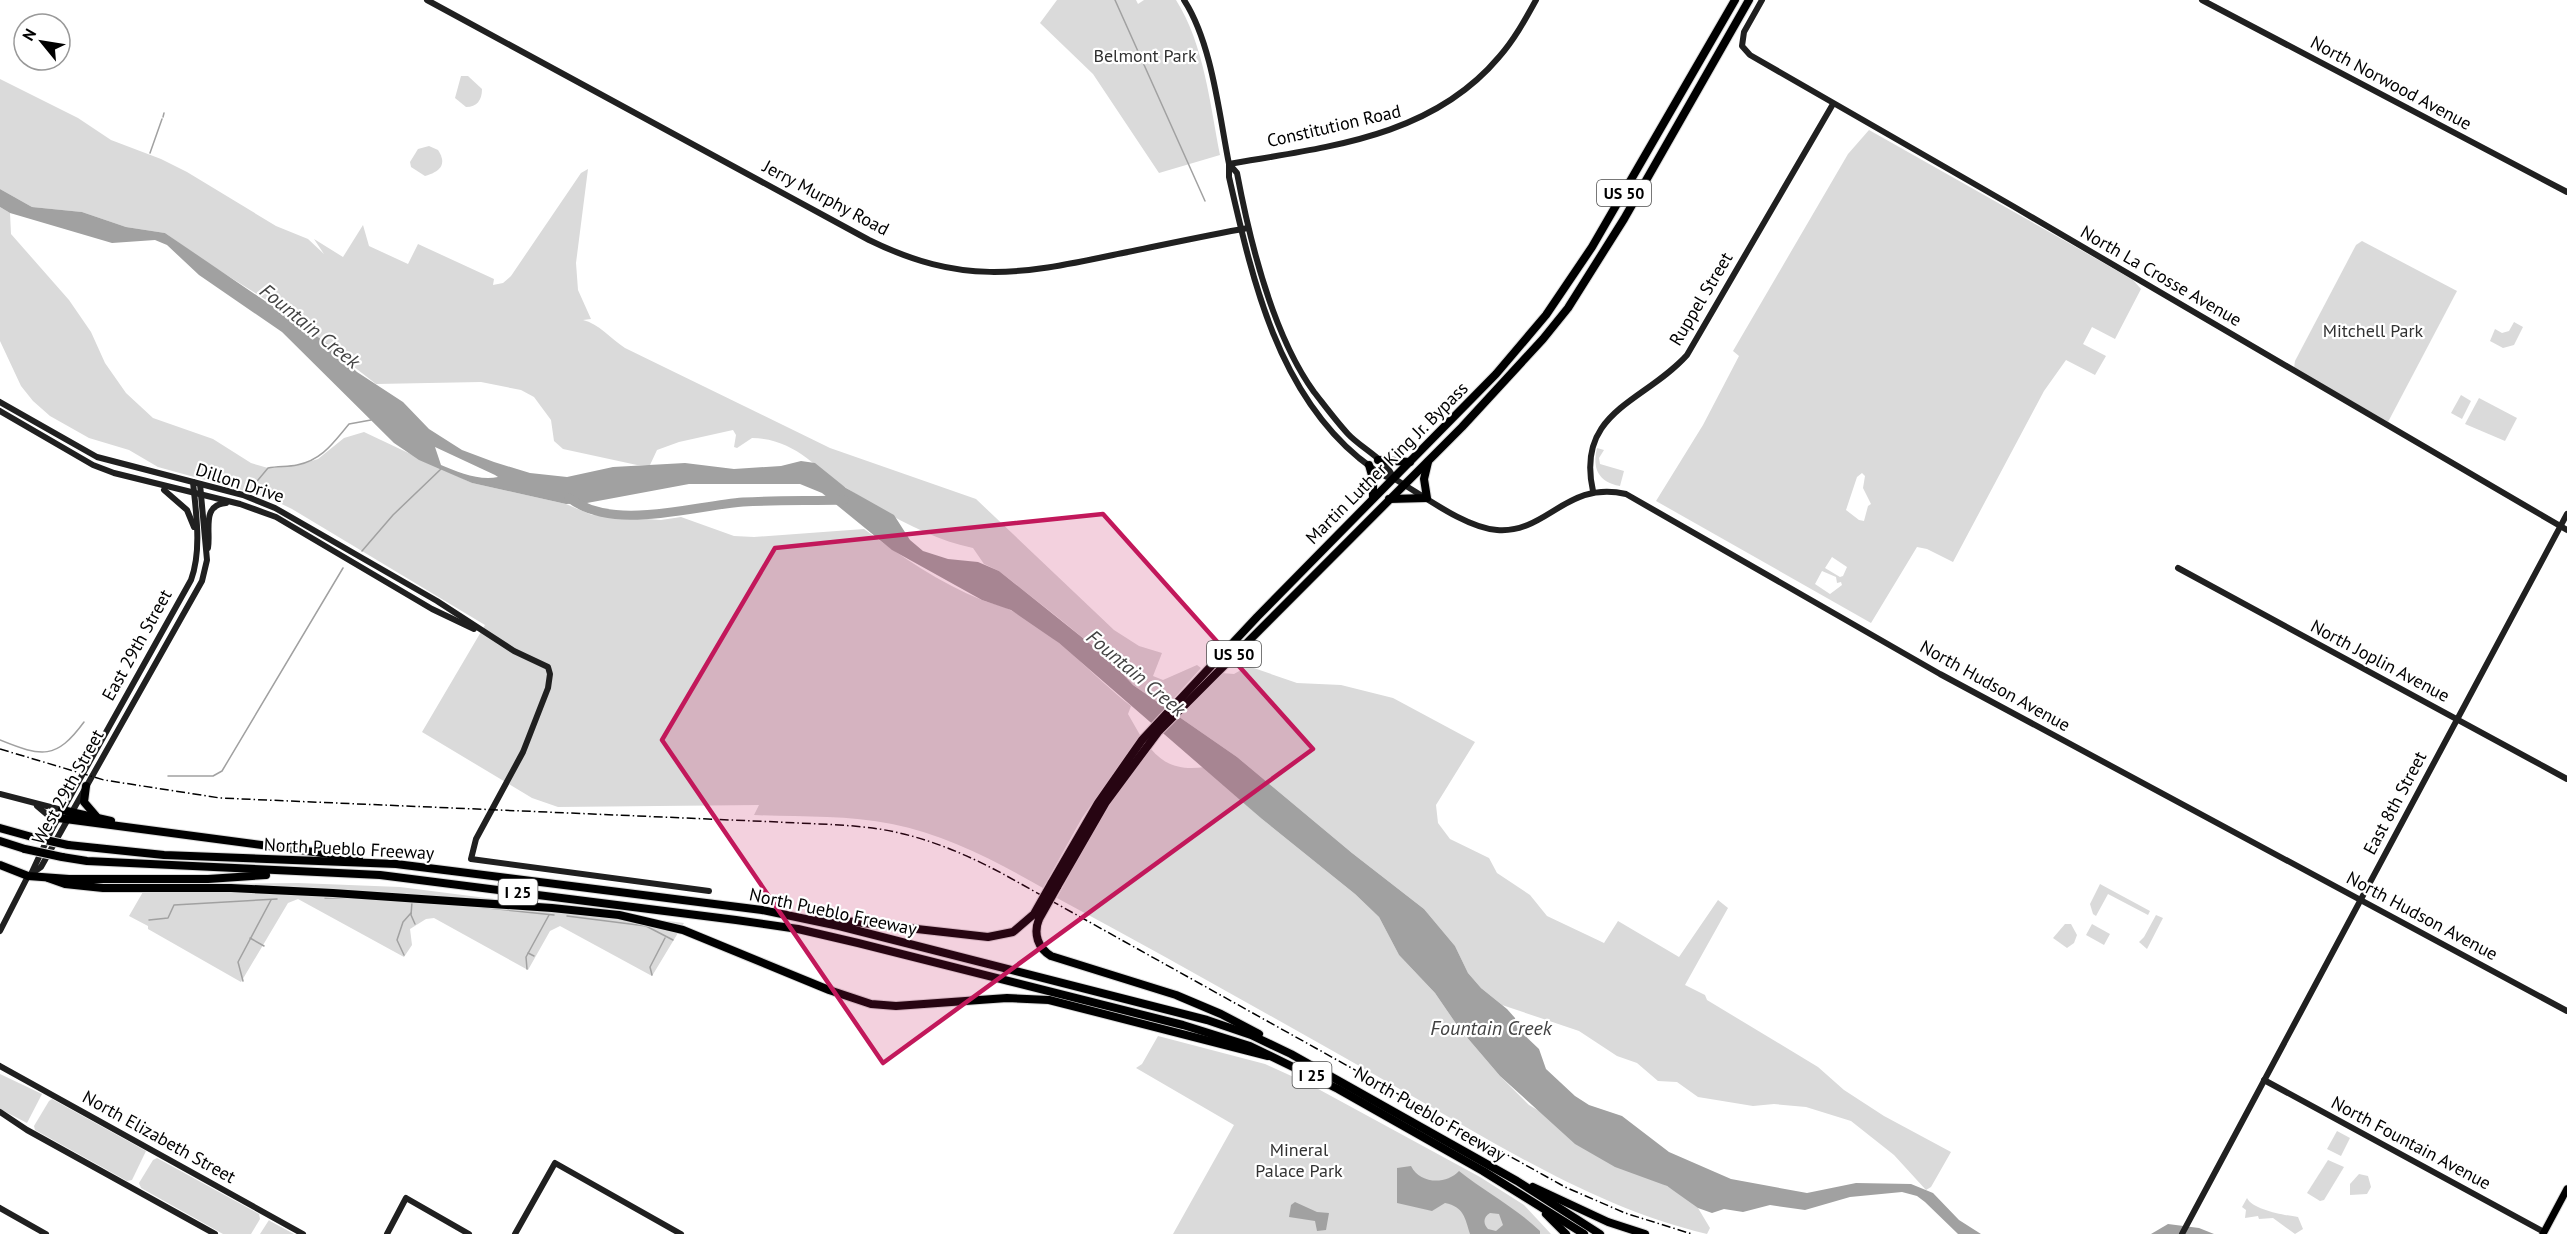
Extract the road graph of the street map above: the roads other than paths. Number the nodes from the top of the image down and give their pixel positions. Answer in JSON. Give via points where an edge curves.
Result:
{"nodes":[{"id":1,"x":427,"y":0,"type":"edge"},
{"id":2,"x":1184,"y":0,"type":"edge"},
{"id":3,"x":1536,"y":0,"type":"edge"},
{"id":4,"x":1735,"y":0,"type":"edge"},
{"id":5,"x":1749,"y":0,"type":"edge"},
{"id":6,"x":1762,"y":0,"type":"edge"},
{"id":7,"x":2202,"y":0,"type":"edge"},
{"id":8,"x":1833,"y":104,"type":"junction"},
{"id":9,"x":1229,"y":164,"type":"junction"},
{"id":10,"x":2567,"y":192,"type":"edge"},
{"id":11,"x":1244,"y":229,"type":"junction"},
{"id":12,"x":0,"y":402,"type":"edge"},
{"id":13,"x":0,"y":411,"type":"edge"},
{"id":14,"x":1378,"y":460,"type":"junction"},
{"id":15,"x":1428,"y":460,"type":"junction"},
{"id":16,"x":1410,"y":462,"type":"junction"},
{"id":17,"x":1369,"y":465,"type":"junction"},
{"id":18,"x":1394,"y":478,"type":"junction"},
{"id":19,"x":145,"y":482,"type":"junction"},
{"id":20,"x":197,"y":483,"type":"junction"},
{"id":21,"x":1404,"y":485,"type":"junction"},
{"id":22,"x":1593,"y":491,"type":"junction"},
{"id":23,"x":198,"y":495,"type":"junction"},
{"id":24,"x":1373,"y":498,"type":"junction"},
{"id":25,"x":1427,"y":498,"type":"junction"},
{"id":26,"x":1389,"y":500,"type":"junction"},
{"id":27,"x":230,"y":502,"type":"junction"},
{"id":28,"x":2567,"y":514,"type":"edge"},
{"id":29,"x":2564,"y":528,"type":"edge"},
{"id":30,"x":197,"y":537,"type":"junction"},
{"id":31,"x":207,"y":560,"type":"junction"},
{"id":32,"x":2178,"y":568,"type":"dead end"},
{"id":33,"x":491,"y":636,"type":"junction"},
{"id":34,"x":163,"y":651,"type":"joint"},
{"id":35,"x":1180,"y":702,"type":"junction"},
{"id":36,"x":2457,"y":719,"type":"junction"},
{"id":37,"x":2567,"y":779,"type":"edge"},
{"id":38,"x":86,"y":786,"type":"junction"},
{"id":39,"x":0,"y":794,"type":"edge"},
{"id":40,"x":27,"y":801,"type":"junction"},
{"id":41,"x":62,"y":810,"type":"junction"},
{"id":42,"x":70,"y":816,"type":"junction"},
{"id":43,"x":97,"y":817,"type":"junction"},
{"id":44,"x":58,"y":818,"type":"junction"},
{"id":45,"x":0,"y":828,"type":"edge"},
{"id":46,"x":133,"y":828,"type":"junction"},
{"id":47,"x":52,"y":829,"type":"junction"},
{"id":48,"x":0,"y":841,"type":"edge"},
{"id":49,"x":396,"y":864,"type":"junction"},
{"id":50,"x":0,"y":865,"type":"edge"},
{"id":51,"x":299,"y":872,"type":"junction"},
{"id":52,"x":30,"y":874,"type":"junction"},
{"id":53,"x":48,"y":878,"type":"junction"},
{"id":54,"x":709,"y":891,"type":"dead end"},
{"id":55,"x":2361,"y":900,"type":"junction"},
{"id":56,"x":792,"y":915,"type":"junction"},
{"id":57,"x":1037,"y":917,"type":"junction"},
{"id":58,"x":0,"y":931,"type":"edge"},
{"id":59,"x":2567,"y":1011,"type":"edge"},
{"id":60,"x":1291,"y":1054,"type":"junction"},
{"id":61,"x":1279,"y":1058,"type":"junction"},
{"id":62,"x":1,"y":1066,"type":"edge"},
{"id":63,"x":2264,"y":1080,"type":"junction"},
{"id":64,"x":0,"y":1112,"type":"edge"},
{"id":65,"x":1517,"y":1181,"type":"junction"},
{"id":66,"x":2567,"y":1189,"type":"edge"},
{"id":67,"x":1536,"y":1205,"type":"junction"},
{"id":68,"x":0,"y":1208,"type":"edge"},
{"id":69,"x":2543,"y":1233,"type":"edge"},
{"id":70,"x":46,"y":1234,"type":"edge"},
{"id":71,"x":215,"y":1234,"type":"edge"},
{"id":72,"x":303,"y":1234,"type":"edge"},
{"id":73,"x":387,"y":1234,"type":"edge"},
{"id":74,"x":469,"y":1234,"type":"edge"},
{"id":75,"x":516,"y":1234,"type":"edge"},
{"id":76,"x":681,"y":1234,"type":"edge"},
{"id":77,"x":1566,"y":1234,"type":"edge"},
{"id":78,"x":1584,"y":1234,"type":"edge"},
{"id":79,"x":1600,"y":1234,"type":"edge"},
{"id":80,"x":1645,"y":1234,"type":"edge"},
{"id":81,"x":2182,"y":1234,"type":"edge"}],
"edges":[{"from":1,"to":11,"type":"street","name":"Jerry Murphy Road","via":[[869,240],[919,261],[984,272],[1028,272]]},
{"from":2,"to":9,"type":"street","via":[[1208,62]]},
{"from":3,"to":9,"type":"street","name":"Constitution Road","via":[[1517,33],[1487,70],[1454,99],[1424,117],[1386,133]]},
{"from":4,"to":16,"type":"highway","name":"Martin Luther King Jr. Bypass","number":"US 50","via":[[1563,293],[1496,374]]},
{"from":5,"to":15,"type":"highway","name":"Martin Luther King Jr. Bypass","number":"US 50","via":[[1624,219],[1568,308],[1508,379]]},
{"from":6,"to":8,"type":"street","name":"North La Crosse Avenue","via":[[1744,32],[1742,46],[1750,55]]},
{"from":7,"to":10,"type":"street","name":"North Norwood Avenue"},
{"from":8,"to":22,"type":"street","name":"Ruppel Street","via":[[1687,355],[1671,373],[1616,409],[1604,423],[1591,453]]},
{"from":8,"to":29,"type":"street","name":"North La Crosse Avenue"},
{"from":9,"to":11,"type":"street"},
{"from":11,"to":14,"type":"street","via":[[1282,331],[1312,389],[1349,435]]},
{"from":11,"to":17,"type":"street","via":[[1251,274],[1273,334],[1304,395],[1326,426]]},
{"from":12,"to":20,"type":"street","name":"Dillon Drive","via":[[97,456]]},
{"from":13,"to":19,"type":"street","name":"Dillon Drive","via":[[93,465]]},
{"from":14,"to":16,"type":"highway"},
{"from":14,"to":18,"type":"street"},
{"from":15,"to":21,"type":"highway","name":"Martin Luther King Jr. Bypass","number":"US 50"},
{"from":15,"to":25,"type":"highway","via":[[1424,479]]},
{"from":16,"to":18,"type":"highway","name":"Martin Luther King Jr. Bypass","number":"US 50"},
{"from":17,"to":18,"type":"street","via":[[1384,478]]},
{"from":17,"to":24,"type":"highway"},
{"from":18,"to":21,"type":"street"},
{"from":18,"to":24,"type":"highway","name":"Martin Luther King Jr. Bypass","number":"US 50"},
{"from":19,"to":23,"type":"street","name":"Dillon Drive"},
{"from":19,"to":30,"type":"street","via":[[180,501]]},
{"from":20,"to":23,"type":"street","name":"East 29th Street"},
{"from":20,"to":33,"type":"street","name":"Dillon Drive","via":[[243,495],[305,523]]},
{"from":21,"to":25,"type":"street"},
{"from":21,"to":26,"type":"highway","name":"Martin Luther King Jr. Bypass","number":"US 50"},
{"from":22,"to":25,"type":"street","via":[[1524,526],[1497,530],[1467,521]]},
{"from":22,"to":55,"type":"street","name":"North Hudson Avenue","via":[[1626,494],[1653,508],[1940,674]]},
{"from":23,"to":27,"type":"street","name":"Dillon Drive"},
{"from":23,"to":30,"type":"street","name":"East 29th Street"},
{"from":23,"to":31,"type":"street","name":"East 29th Street"},
{"from":24,"to":35,"type":"highway","name":"Martin Luther King Jr. Bypass","number":"US 50"},
{"from":25,"to":26,"type":"highway"},
{"from":26,"to":35,"type":"highway","name":"Martin Luther King Jr. Bypass","number":"US 50"},
{"from":27,"to":31,"type":"street","via":[[219,503],[211,510]]},
{"from":27,"to":33,"type":"street","name":"Dillon Drive","via":[[276,517],[432,609]]},
{"from":28,"to":29,"type":"street","name":"East 8th Street"},
{"from":29,"to":36,"type":"street","name":"East 8th Street"},
{"from":30,"to":41,"type":"street","name":"East 29th Street","via":[[191,580]]},
{"from":31,"to":34,"type":"street","name":"East 29th Street","via":[[202,581]]},
{"from":32,"to":36,"type":"street","name":"North Joplin Avenue"},
{"from":33,"to":54,"type":"street","name":"Dillon Drive","via":[[548,667],[550,674],[532,731],[476,839],[471,860]]},
{"from":34,"to":38,"type":"street","name":"West 29th Street"},
{"from":35,"to":57,"type":"highway","name":"Martin Luther King Jr. Bypass","number":"US 50","bridge":true,"via":[[1122,772]]},
{"from":36,"to":37,"type":"street","name":"North Joplin Avenue"},
{"from":36,"to":55,"type":"street","name":"East 8th Street"},
{"from":38,"to":42,"type":"street","name":"West 29th Street"},
{"from":38,"to":43,"type":"highway","via":[[84,802]]},
{"from":39,"to":40,"type":"street"},
{"from":40,"to":41,"type":"street"},
{"from":40,"to":47,"type":"street","via":[[43,809],[50,817]]},
{"from":41,"to":42,"type":"highway"},
{"from":41,"to":44,"type":"street","name":"West 29th Street"},
{"from":42,"to":43,"type":"highway"},
{"from":42,"to":44,"type":"highway"},
{"from":42,"to":46,"type":"highway"},
{"from":42,"to":52,"type":"street","name":"West 29th Street","via":[[40,867]]},
{"from":43,"to":46,"type":"highway"},
{"from":44,"to":47,"type":"street","name":"West 29th Street"},
{"from":45,"to":49,"type":"highway","name":"North Pueblo Freeway","number":"I 25","bridge":true,"via":[[68,845],[164,855]]},
{"from":46,"to":49,"type":"highway"},
{"from":47,"to":52,"type":"street","name":"West 29th Street"},
{"from":48,"to":51,"type":"highway","name":"North Pueblo Freeway","number":"I 25","bridge":true,"via":[[87,861]]},
{"from":49,"to":56,"type":"highway","name":"North Pueblo Freeway","number":"I 25"},
{"from":50,"to":52,"type":"highway"},
{"from":51,"to":53,"type":"highway","via":[[208,879]]},
{"from":51,"to":61,"type":"highway","name":"North Pueblo Freeway","number":"I 25","via":[[380,875],[798,929],[1183,1025]]},
{"from":52,"to":53,"type":"highway"},
{"from":52,"to":58,"type":"street","name":"West 29th Street"},
{"from":53,"to":61,"type":"highway","via":[[103,888],[333,893],[619,915],[682,930],[871,1004],[1040,999]]},
{"from":55,"to":59,"type":"street","name":"North Hudson Avenue"},
{"from":55,"to":63,"type":"street","name":"East 8th Street"},
{"from":56,"to":57,"type":"highway","name":"Martin Luther King Jr. Bypass","number":"US 50","via":[[988,937],[1013,932]]},
{"from":56,"to":60,"type":"highway","name":"North Pueblo Freeway","number":"I 25","via":[[1207,1020]]},
{"from":57,"to":60,"type":"highway","via":[[1037,940],[1051,956],[1202,1006]]},
{"from":60,"to":65,"type":"highway","name":"North Pueblo Freeway","number":"I 25"},
{"from":61,"to":67,"type":"highway","name":"North Pueblo Freeway","number":"I 25"},
{"from":62,"to":72,"type":"street","name":"North Elizabeth Street"},
{"from":63,"to":69,"type":"street","name":"North Fountain Avenue"},
{"from":63,"to":81,"type":"street","name":"East 8th Street"},
{"from":64,"to":71,"type":"street"},
{"from":65,"to":79,"type":"highway","name":"North Pueblo Freeway","number":"I 25"},
{"from":65,"to":80,"type":"highway","via":[[1608,1222]]},
{"from":66,"to":69,"type":"main road"},
{"from":67,"to":77,"type":"highway"},
{"from":67,"to":78,"type":"highway","name":"North Pueblo Freeway","number":"I 25"},
{"from":68,"to":70,"type":"street"},
{"from":73,"to":74,"type":"street","via":[[406,1198]]},
{"from":75,"to":76,"type":"street","via":[[555,1163]]}]}
